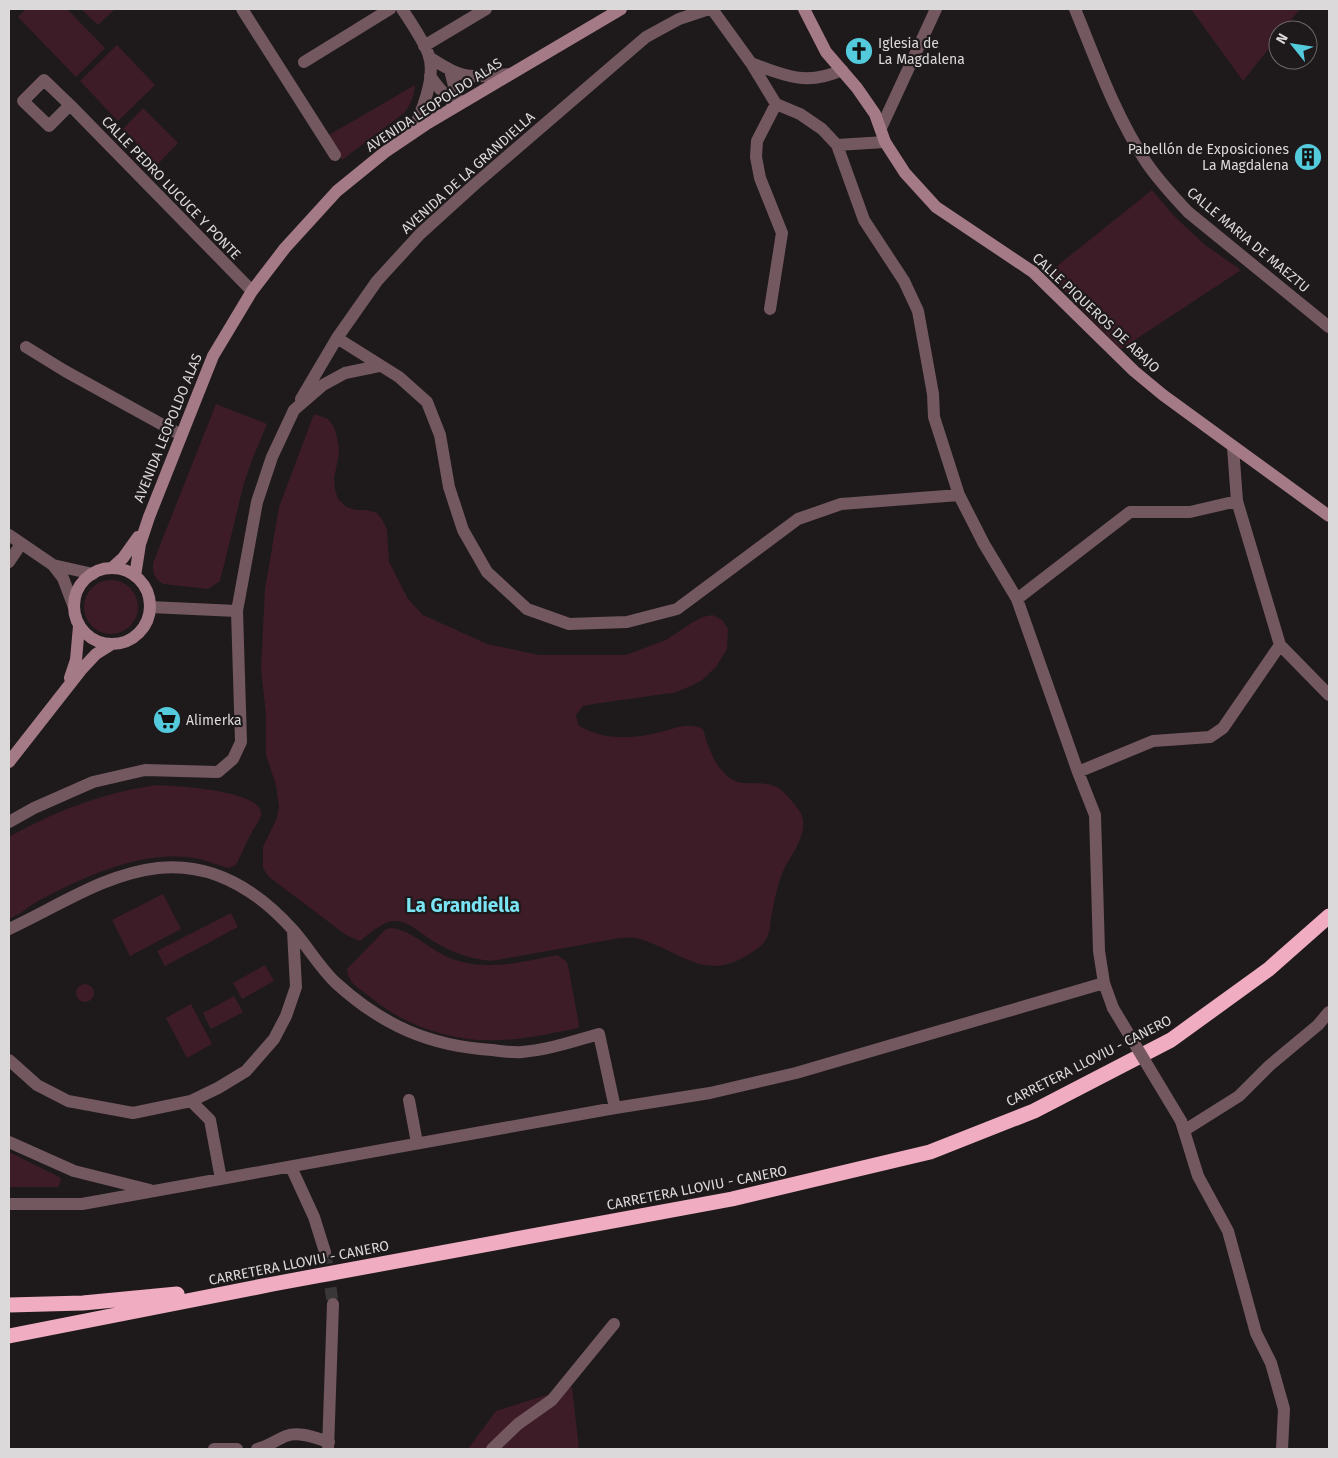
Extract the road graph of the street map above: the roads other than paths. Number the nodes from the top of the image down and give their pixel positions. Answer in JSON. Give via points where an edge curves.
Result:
{"nodes":[{"id":1,"x":242,"y":9,"type":"edge"},
{"id":2,"x":390,"y":9,"type":"edge"},
{"id":3,"x":402,"y":9,"type":"edge"},
{"id":4,"x":486,"y":9,"type":"edge"},
{"id":5,"x":621,"y":9,"type":"edge"},
{"id":6,"x":710,"y":9,"type":"edge"},
{"id":7,"x":804,"y":9,"type":"edge"},
{"id":8,"x":936,"y":9,"type":"edge"},
{"id":9,"x":1075,"y":9,"type":"edge"},
{"id":10,"x":427,"y":51,"type":"junction"},
{"id":11,"x":304,"y":62,"type":"dead end"},
{"id":12,"x":751,"y":63,"type":"junction"},
{"id":13,"x":450,"y":70,"type":"junction"},
{"id":14,"x":842,"y":70,"type":"junction"},
{"id":15,"x":510,"y":74,"type":"junction"},
{"id":16,"x":430,"y":76,"type":"junction"},
{"id":17,"x":457,"y":104,"type":"junction"},
{"id":18,"x":776,"y":104,"type":"junction"},
{"id":19,"x":70,"y":105,"type":"dead end"},
{"id":20,"x":881,"y":128,"type":"junction"},
{"id":21,"x":411,"y":134,"type":"junction"},
{"id":22,"x":885,"y":142,"type":"junction"},
{"id":23,"x":837,"y":145,"type":"junction"},
{"id":24,"x":335,"y":155,"type":"dead end"},
{"id":25,"x":252,"y":291,"type":"junction"},
{"id":26,"x":770,"y":309,"type":"dead end"},
{"id":27,"x":1329,"y":327,"type":"edge"},
{"id":28,"x":337,"y":338,"type":"junction"},
{"id":29,"x":26,"y":347,"type":"dead end"},
{"id":30,"x":379,"y":366,"type":"junction"},
{"id":31,"x":294,"y":410,"type":"junction"},
{"id":32,"x":180,"y":435,"type":"junction"},
{"id":33,"x":1233,"y":447,"type":"junction"},
{"id":34,"x":959,"y":495,"type":"junction"},
{"id":35,"x":1236,"y":501,"type":"junction"},
{"id":36,"x":1329,"y":516,"type":"edge"},
{"id":37,"x":149,"y":517,"type":"junction"},
{"id":38,"x":9,"y":536,"type":"edge"},
{"id":39,"x":21,"y":544,"type":"junction"},
{"id":40,"x":9,"y":562,"type":"edge"},
{"id":41,"x":53,"y":565,"type":"junction"},
{"id":42,"x":112,"y":568,"type":"junction"},
{"id":43,"x":93,"y":574,"type":"junction"},
{"id":44,"x":134,"y":576,"type":"junction"},
{"id":45,"x":1017,"y":599,"type":"junction"},
{"id":46,"x":74,"y":607,"type":"junction"},
{"id":47,"x":150,"y":607,"type":"junction"},
{"id":48,"x":237,"y":611,"type":"junction"},
{"id":49,"x":79,"y":626,"type":"junction"},
{"id":50,"x":112,"y":644,"type":"junction"},
{"id":51,"x":1280,"y":645,"type":"junction"},
{"id":52,"x":65,"y":690,"type":"junction"},
{"id":53,"x":1329,"y":695,"type":"edge"},
{"id":54,"x":9,"y":762,"type":"edge"},
{"id":55,"x":1078,"y":772,"type":"junction"},
{"id":56,"x":9,"y":822,"type":"edge"},
{"id":57,"x":1329,"y":916,"type":"edge"},
{"id":58,"x":9,"y":930,"type":"edge"},
{"id":59,"x":293,"y":931,"type":"junction"},
{"id":60,"x":1104,"y":983,"type":"junction"},
{"id":61,"x":1329,"y":1012,"type":"edge"},
{"id":62,"x":10,"y":1063,"type":"edge"},
{"id":63,"x":409,"y":1100,"type":"dead end"},
{"id":64,"x":191,"y":1101,"type":"junction"},
{"id":65,"x":615,"y":1108,"type":"junction"},
{"id":66,"x":1183,"y":1125,"type":"junction"},
{"id":67,"x":9,"y":1142,"type":"edge"},
{"id":68,"x":417,"y":1144,"type":"junction"},
{"id":69,"x":291,"y":1166,"type":"junction"},
{"id":70,"x":221,"y":1179,"type":"junction"},
{"id":71,"x":155,"y":1192,"type":"junction"},
{"id":72,"x":9,"y":1204,"type":"edge"},
{"id":73,"x":325,"y":1252,"type":"tunnel mouth"},
{"id":74,"x":273,"y":1284,"type":"junction"},
{"id":75,"x":333,"y":1304,"type":"tunnel mouth"},
{"id":76,"x":9,"y":1305,"type":"edge"},
{"id":77,"x":614,"y":1324,"type":"dead end"},
{"id":78,"x":9,"y":1336,"type":"edge"},
{"id":79,"x":328,"y":1446,"type":"edge"},
{"id":80,"x":214,"y":1449,"type":"edge"},
{"id":81,"x":237,"y":1449,"type":"edge"},
{"id":82,"x":257,"y":1449,"type":"edge"},
{"id":83,"x":492,"y":1449,"type":"edge"},
{"id":84,"x":1282,"y":1449,"type":"edge"}],
"edges":[{"from":1,"to":24,"type":"street"},
{"from":2,"to":11,"type":"street"},
{"from":3,"to":10,"type":"street"},
{"from":4,"to":10,"type":"street"},
{"from":5,"to":15,"type":"main road","name":"AVENIDA LEOPOLDO ALAS"},
{"from":6,"to":12,"type":"street"},
{"from":6,"to":28,"type":"street","name":"AVENIDA DE LA GRANDIELLA","via":[[680,19],[646,37],[476,183],[420,234],[377,281]]},
{"from":7,"to":14,"type":"main road","name":"CALLE PIQUEROS DE ABAJO","via":[[826,52]]},
{"from":8,"to":20,"type":"street"},
{"from":9,"to":27,"type":"street","name":"CALLE MARIA DE MAEZTU","via":[[1111,95],[1146,162],[1170,194]]},
{"from":10,"to":13,"type":"street"},
{"from":10,"to":16,"type":"street"},
{"from":12,"to":14,"type":"street","via":[[797,79],[827,77]]},
{"from":12,"to":18,"type":"street"},
{"from":13,"to":15,"type":"street","via":[[468,77]]},
{"from":13,"to":17,"type":"street"},
{"from":14,"to":20,"type":"main road","name":"CALLE PIQUEROS DE ABAJO","via":[[875,114]]},
{"from":15,"to":17,"type":"main road","name":"AVENIDA LEOPOLDO ALAS"},
{"from":16,"to":17,"type":"street"},
{"from":16,"to":21,"type":"street","via":[[427,97]]},
{"from":17,"to":21,"type":"main road","name":"AVENIDA LEOPOLDO ALAS"},
{"from":18,"to":23,"type":"street","via":[[800,114],[822,129]]},
{"from":18,"to":26,"type":"street","via":[[758,141],[756,157],[760,178],[782,233]]},
{"from":19,"to":25,"type":"street","name":"CALLE PEDRO LUCUCE Y PONTE"},
{"from":20,"to":22,"type":"main road","name":"CALLE PIQUEROS DE ABAJO"},
{"from":21,"to":25,"type":"main road","name":"AVENIDA LEOPOLDO ALAS","via":[[337,192],[285,248]]},
{"from":22,"to":23,"type":"street"},
{"from":22,"to":33,"type":"main road","name":"CALLE PIQUEROS DE ABAJO","via":[[905,173],[936,207],[1033,272],[1134,371]]},
{"from":23,"to":34,"type":"street","via":[[864,220],[904,281],[918,311],[934,417]]},
{"from":25,"to":32,"type":"main road","name":"AVENIDA LEOPOLDO ALAS","via":[[213,356]]},
{"from":28,"to":30,"type":"street"},
{"from":28,"to":31,"type":"street","name":"AVENIDA DE LA GRANDIELLA"},
{"from":29,"to":32,"type":"street"},
{"from":30,"to":31,"type":"street","via":[[345,373],[323,384]]},
{"from":30,"to":34,"type":"street","via":[[399,377],[427,402],[440,435],[449,487],[463,530],[487,572],[528,609],[569,624],[627,622],[677,609],[798,519],[841,504]]},
{"from":31,"to":48,"type":"street","name":"AVENIDA DE LA GRANDIELLA","via":[[272,457],[257,502]]},
{"from":32,"to":37,"type":"main road","name":"AVENIDA LEOPOLDO ALAS"},
{"from":33,"to":35,"type":"street"},
{"from":33,"to":36,"type":"main road","name":"CALLE PIQUEROS DE ABAJO"},
{"from":34,"to":45,"type":"street"},
{"from":35,"to":45,"type":"street","via":[[1190,512],[1130,512]]},
{"from":35,"to":51,"type":"street"},
{"from":37,"to":42,"type":"main road","name":"AVENIDA LEOPOLDO ALAS","via":[[134,544]]},
{"from":37,"to":44,"type":"main road","name":"AVENIDA LEOPOLDO ALAS"},
{"from":38,"to":39,"type":"street"},
{"from":39,"to":40,"type":"street"},
{"from":39,"to":41,"type":"street"},
{"from":41,"to":43,"type":"street"},
{"from":41,"to":46,"type":"street"},
{"from":42,"to":43,"type":"main road"},
{"from":42,"to":44,"type":"main road"},
{"from":43,"to":46,"type":"main road","via":[[76,594]]},
{"from":44,"to":47,"type":"main road","via":[[143,584]]},
{"from":45,"to":55,"type":"street"},
{"from":46,"to":49,"type":"main road"},
{"from":47,"to":48,"type":"street"},
{"from":47,"to":50,"type":"main road","via":[[143,629],[124,643]]},
{"from":48,"to":56,"type":"street","name":"AVENIDA DE LA GRANDIELLA","via":[[241,742],[233,759],[218,772],[146,770],[93,782]]},
{"from":49,"to":50,"type":"main road","via":[[88,636]]},
{"from":49,"to":52,"type":"main road","via":[[76,660]]},
{"from":50,"to":52,"type":"main road","via":[[96,654]]},
{"from":51,"to":53,"type":"street"},
{"from":51,"to":55,"type":"street","via":[[1223,728],[1210,737],[1153,741]]},
{"from":52,"to":54,"type":"main road"},
{"from":55,"to":60,"type":"street","via":[[1095,815],[1099,951]]},
{"from":57,"to":74,"type":"highway","name":"CARRETERA LLOVIU - CANERO","via":[[1269,969],[1171,1040],[1034,1111],[930,1152],[732,1199]]},
{"from":58,"to":59,"type":"street","via":[[81,893],[135,871],[187,867],[234,882],[253,893]]},
{"from":59,"to":64,"type":"street","via":[[296,987],[274,1038],[246,1071]]},
{"from":59,"to":65,"type":"street","via":[[334,981],[368,1010],[413,1035],[471,1049],[522,1052],[599,1034]]},
{"from":60,"to":65,"type":"street","via":[[796,1073],[710,1093]]},
{"from":60,"to":66,"type":"street","bridge":true,"via":[[1113,1008]]},
{"from":61,"to":66,"type":"street","via":[[1240,1096]]},
{"from":62,"to":64,"type":"street","via":[[37,1085],[68,1101],[133,1113]]},
{"from":63,"to":68,"type":"street"},
{"from":64,"to":70,"type":"street","via":[[210,1120]]},
{"from":65,"to":68,"type":"street"},
{"from":66,"to":84,"type":"street","via":[[1198,1176],[1228,1231],[1256,1333],[1271,1363],[1284,1409]]},
{"from":67,"to":71,"type":"street","via":[[74,1171]]},
{"from":68,"to":69,"type":"street"},
{"from":69,"to":70,"type":"street"},
{"from":69,"to":73,"type":"street","via":[[314,1217]]},
{"from":70,"to":71,"type":"street"},
{"from":71,"to":72,"type":"street","via":[[82,1204]]},
{"from":74,"to":76,"type":"highway","via":[[83,1303]]},
{"from":74,"to":78,"type":"highway","name":"CARRETERA LLOVIU - CANERO"},
{"from":75,"to":79,"type":"street"},
{"from":77,"to":83,"type":"street","via":[[552,1400],[518,1424]]},
{"from":79,"to":82,"type":"street","via":[[305,1435],[288,1435]]},
{"from":80,"to":81,"type":"street"}]}
